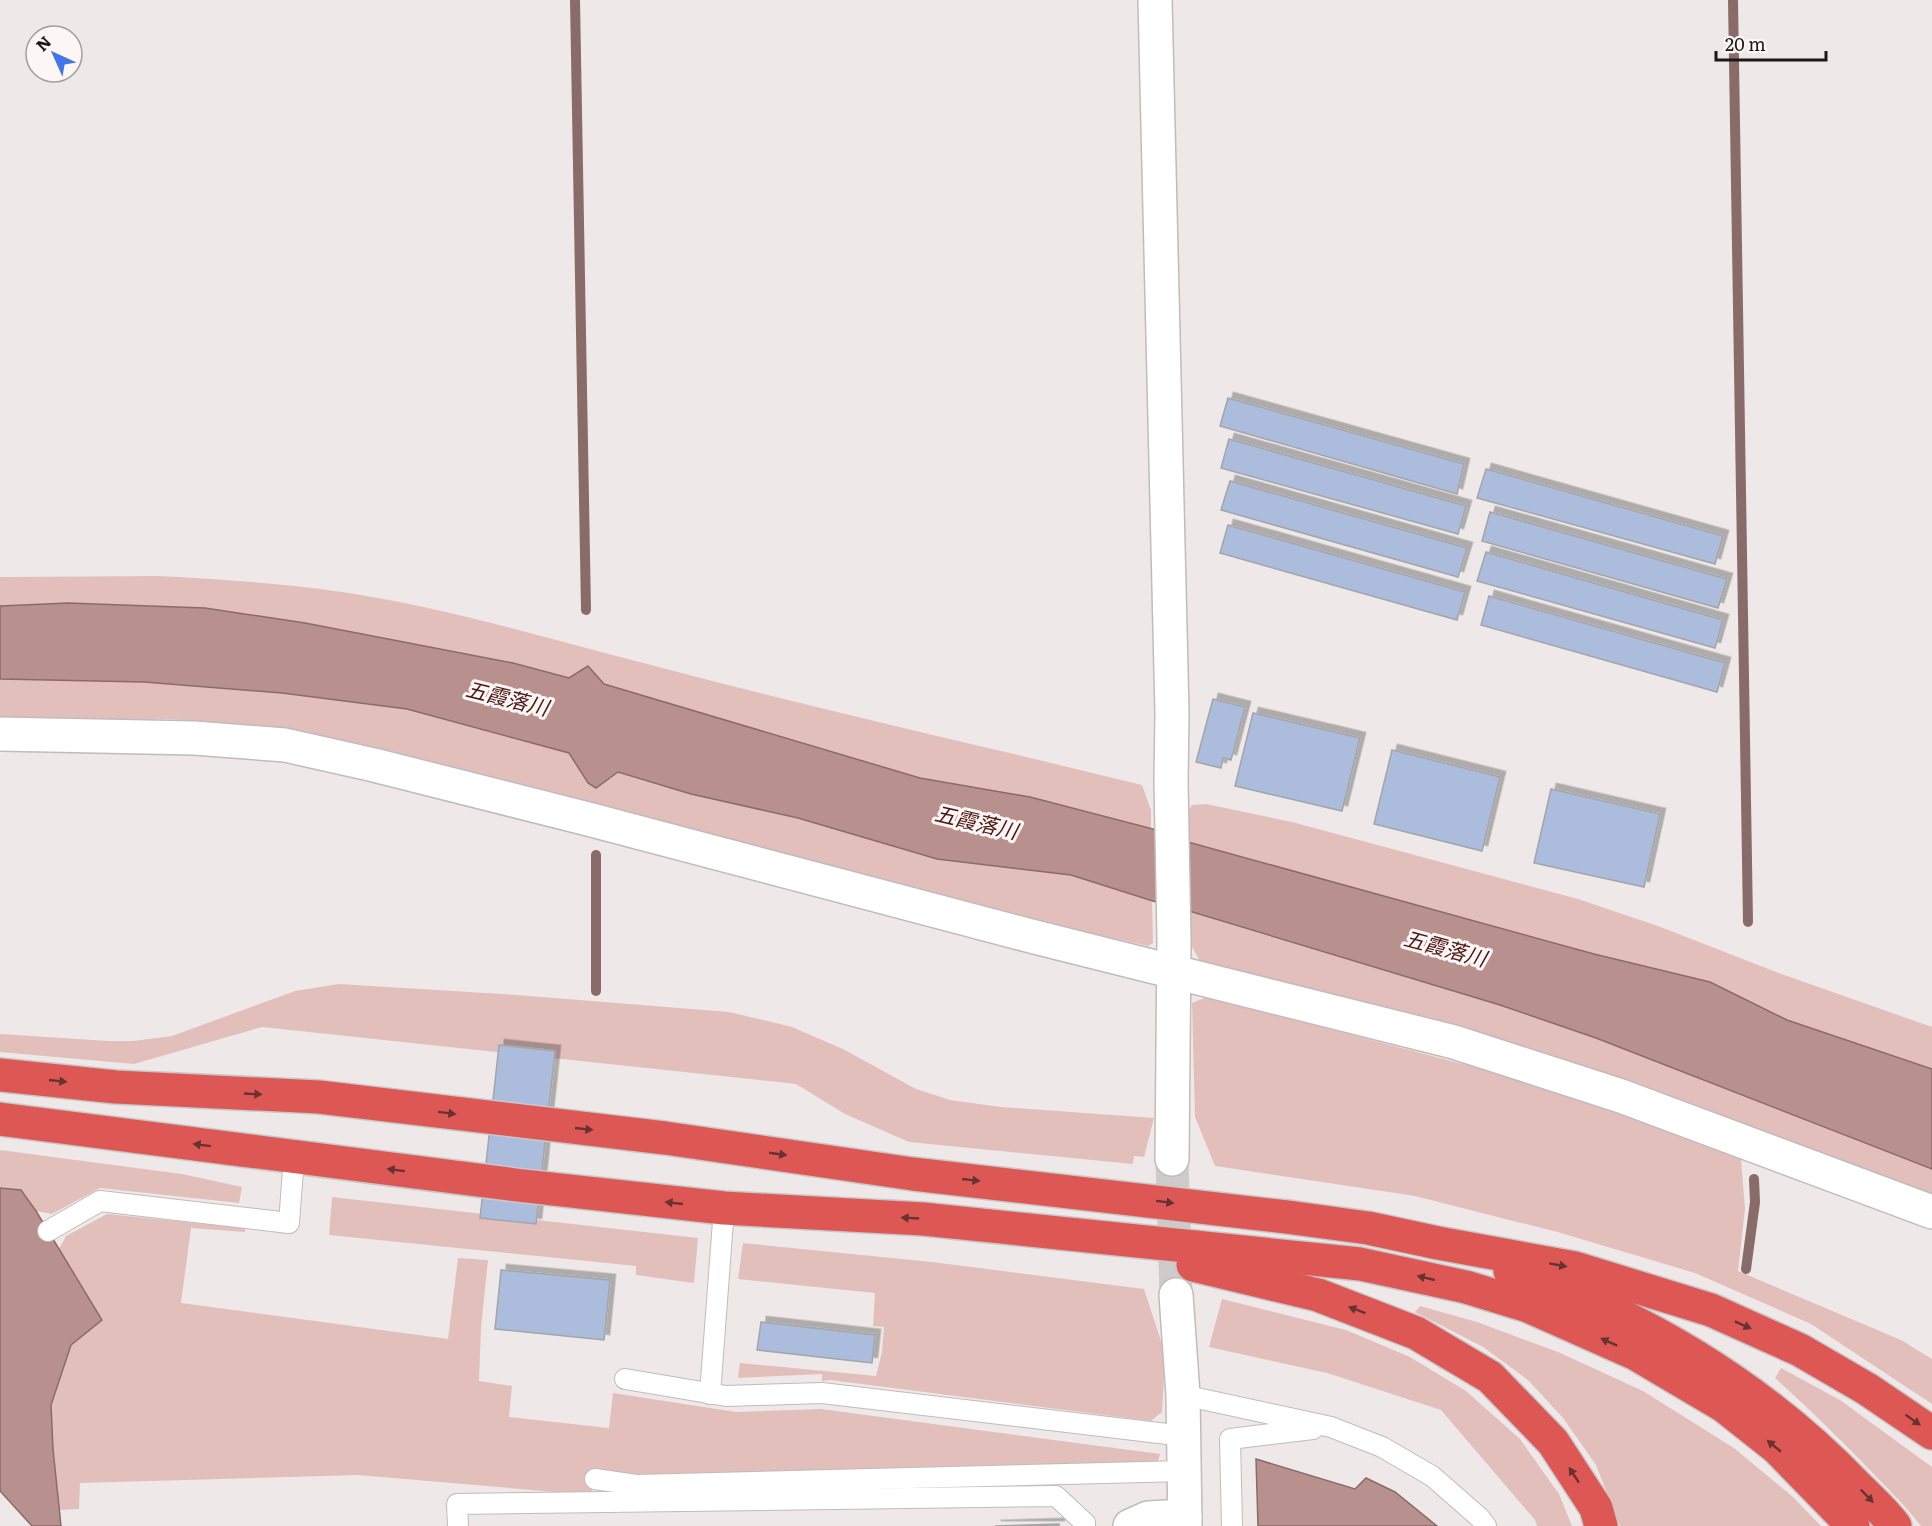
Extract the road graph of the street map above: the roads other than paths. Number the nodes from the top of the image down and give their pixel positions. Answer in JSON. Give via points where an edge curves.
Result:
{"nodes":[{"id":1,"x":1155,"y":0,"type":"edge"},
{"id":2,"x":0,"y":734,"type":"edge"},
{"id":3,"x":1174,"y":955,"type":"junction"},
{"id":4,"x":0,"y":1075,"type":"edge"},
{"id":5,"x":0,"y":1119,"type":"edge"},
{"id":6,"x":294,"y":1157,"type":"junction"},
{"id":7,"x":1173,"y":1159,"type":"tunnel mouth"},
{"id":8,"x":724,"y":1208,"type":"junction"},
{"id":9,"x":1932,"y":1212,"type":"edge"},
{"id":10,"x":48,"y":1231,"type":"dead end"},
{"id":11,"x":1072,"y":1236,"type":"junction"},
{"id":12,"x":1438,"y":1243,"type":"junction"},
{"id":13,"x":1176,"y":1295,"type":"tunnel mouth"},
{"id":14,"x":625,"y":1379,"type":"dead end"},
{"id":15,"x":710,"y":1394,"type":"junction"},
{"id":16,"x":1183,"y":1395,"type":"junction"},
{"id":17,"x":1331,"y":1427,"type":"junction"},
{"id":18,"x":1932,"y":1433,"type":"edge"},
{"id":19,"x":1184,"y":1436,"type":"junction"},
{"id":20,"x":1184,"y":1471,"type":"junction"},
{"id":21,"x":1827,"y":1476,"type":"junction"},
{"id":22,"x":595,"y":1479,"type":"dead end"},
{"id":23,"x":1185,"y":1521,"type":"edge"},
{"id":24,"x":458,"y":1526,"type":"edge"},
{"id":25,"x":1085,"y":1526,"type":"edge"},
{"id":26,"x":1130,"y":1526,"type":"edge"},
{"id":27,"x":1232,"y":1526,"type":"edge"},
{"id":28,"x":1486,"y":1526,"type":"edge"},
{"id":29,"x":1601,"y":1526,"type":"edge"},
{"id":30,"x":1853,"y":1526,"type":"edge"},
{"id":31,"x":1894,"y":1526,"type":"edge"}],
"edges":[{"from":1,"to":3,"type":"street"},
{"from":2,"to":3,"type":"street","via":[[194,738],[285,745],[588,819],[1031,936]]},
{"from":3,"to":7,"type":"street"},
{"from":3,"to":9,"type":"street","via":[[1621,1096]]},
{"from":4,"to":12,"type":"highway","one_way":true,"via":[[116,1087],[342,1100],[665,1138],[913,1174],[1287,1217]]},
{"from":6,"to":5,"type":"highway","one_way":true},
{"from":8,"to":6,"type":"highway","one_way":true},
{"from":6,"to":10,"type":"lane","via":[[289,1223],[100,1201]]},
{"from":11,"to":8,"type":"highway","one_way":true,"via":[[923,1219]]},
{"from":8,"to":15,"type":"lane"},
{"from":21,"to":11,"type":"highway","one_way":true,"via":[[1777,1448],[1724,1406],[1636,1354],[1528,1306],[1466,1287],[1360,1264]]},
{"from":29,"to":11,"type":"highway","one_way":true,"via":[[1596,1508],[1553,1442],[1506,1393],[1490,1377],[1416,1334],[1318,1295]]},
{"from":12,"to":18,"type":"highway","one_way":true,"via":[[1575,1268],[1711,1310],[1800,1350]]},
{"from":12,"to":21,"type":"highway","via":[[1608,1309],[1702,1359],[1795,1427]]},
{"from":13,"to":16,"type":"street"},
{"from":14,"to":15,"type":"lane"},
{"from":15,"to":19,"type":"lane","via":[[822,1393]]},
{"from":16,"to":17,"type":"lane"},
{"from":16,"to":19,"type":"street"},
{"from":17,"to":27,"type":"lane","via":[[1230,1439]]},
{"from":17,"to":28,"type":"lane","via":[[1382,1447],[1432,1476]]},
{"from":19,"to":20,"type":"street"},
{"from":20,"to":22,"type":"lane","via":[[636,1485]]},
{"from":20,"to":23,"type":"street"},
{"from":21,"to":30,"type":"highway"},
{"from":21,"to":31,"type":"highway","one_way":true},
{"from":23,"to":26,"type":"street","via":[[1148,1518]]},
{"from":24,"to":25,"type":"lane","via":[[457,1504],[1056,1496]]}]}
